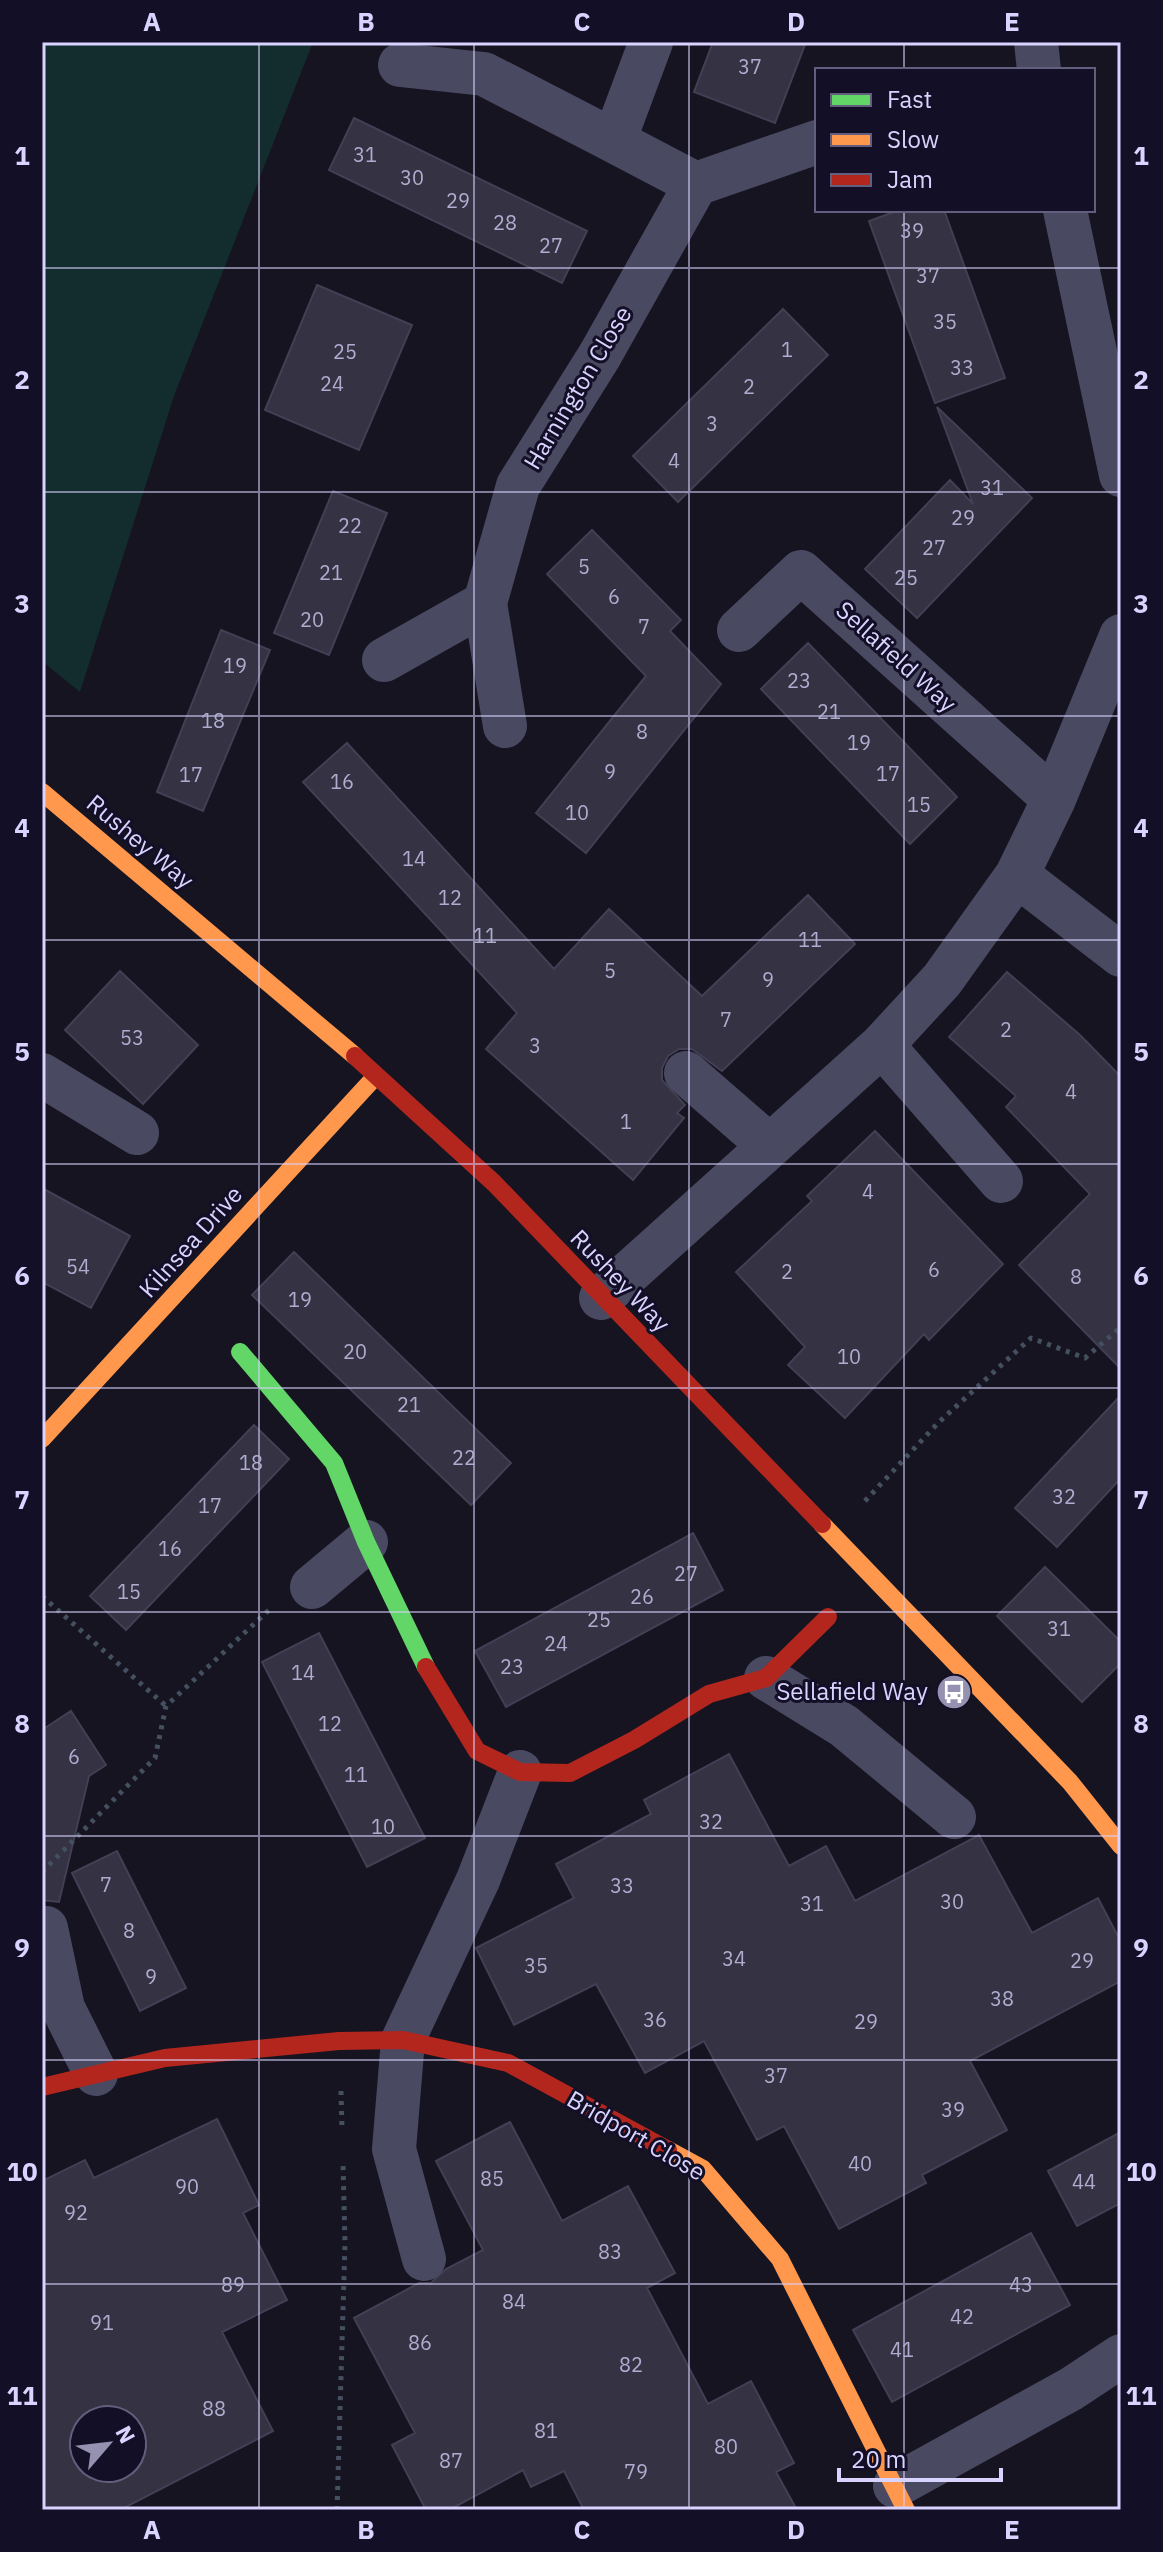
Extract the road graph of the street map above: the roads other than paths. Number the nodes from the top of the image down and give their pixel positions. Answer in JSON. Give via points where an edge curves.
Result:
{"nodes":[{"id":1,"x":651,"y":42,"type":"edge"},
{"id":2,"x":1036,"y":42,"type":"edge"},
{"id":3,"x":400,"y":65,"type":"dead end"},
{"id":4,"x":1039,"y":68,"type":"edge"},
{"id":5,"x":614,"y":141,"type":"junction"},
{"id":6,"x":815,"y":143,"type":"edge"},
{"id":7,"x":696,"y":184,"type":"junction"},
{"id":8,"x":1065,"y":212,"type":"edge"},
{"id":9,"x":1121,"y":475,"type":"edge"},
{"id":10,"x":485,"y":603,"type":"junction"},
{"id":11,"x":739,"y":630,"type":"dead end"},
{"id":12,"x":1121,"y":636,"type":"edge"},
{"id":13,"x":384,"y":660,"type":"dead end"},
{"id":14,"x":505,"y":726,"type":"dead end"},
{"id":15,"x":42,"y":792,"type":"edge"},
{"id":16,"x":1054,"y":799,"type":"junction"},
{"id":17,"x":1017,"y":875,"type":"junction"},
{"id":18,"x":1121,"y":955,"type":"edge"},
{"id":19,"x":882,"y":1045,"type":"junction"},
{"id":20,"x":686,"y":1073,"type":"dead end"},
{"id":21,"x":42,"y":1075,"type":"edge"},
{"id":22,"x":375,"y":1077,"type":"junction"},
{"id":23,"x":137,"y":1133,"type":"dead end"},
{"id":24,"x":770,"y":1146,"type":"junction"},
{"id":25,"x":1001,"y":1181,"type":"dead end"},
{"id":26,"x":601,"y":1298,"type":"junction"},
{"id":27,"x":240,"y":1352,"type":"dead end"},
{"id":28,"x":42,"y":1439,"type":"edge"},
{"id":29,"x":366,"y":1542,"type":"junction"},
{"id":30,"x":312,"y":1587,"type":"road end"},
{"id":31,"x":828,"y":1617,"type":"dead end"},
{"id":32,"x":766,"y":1678,"type":"junction"},
{"id":33,"x":520,"y":1772,"type":"junction"},
{"id":34,"x":954,"y":1817,"type":"dead end"},
{"id":35,"x":1121,"y":1846,"type":"edge"},
{"id":36,"x":46,"y":1928,"type":"dead end"},
{"id":37,"x":403,"y":2040,"type":"junction"},
{"id":38,"x":96,"y":2074,"type":"junction"},
{"id":39,"x":42,"y":2087,"type":"edge"},
{"id":40,"x":424,"y":2259,"type":"dead end"},
{"id":41,"x":1121,"y":2356,"type":"edge"},
{"id":42,"x":901,"y":2498,"type":"edge"}],
"edges":[{"from":1,"to":5,"type":"street"},
{"from":2,"to":4,"type":"street"},
{"from":3,"to":5,"type":"street","via":[[484,74]]},
{"from":5,"to":7,"type":"street"},
{"from":6,"to":7,"type":"street"},
{"from":7,"to":10,"type":"street","name":"Harnington Close","via":[[600,355],[518,486]]},
{"from":8,"to":9,"type":"street"},
{"from":10,"to":13,"type":"street"},
{"from":10,"to":14,"type":"street","name":"Harnington Close"},
{"from":11,"to":16,"type":"street","name":"Sellafield Way","via":[[801,572]]},
{"from":12,"to":16,"type":"street"},
{"from":15,"to":22,"type":"street","name":"Rushey Way","via":[[302,1008]]},
{"from":16,"to":17,"type":"street"},
{"from":17,"to":18,"type":"street"},
{"from":17,"to":19,"type":"street","via":[[942,980]]},
{"from":19,"to":24,"type":"street"},
{"from":19,"to":25,"type":"street"},
{"from":20,"to":24,"type":"street"},
{"from":21,"to":23,"type":"street"},
{"from":22,"to":26,"type":"street","name":"Rushey Way","via":[[494,1183]]},
{"from":22,"to":28,"type":"street","name":"Kilnsea Drive"},
{"from":24,"to":26,"type":"street"},
{"from":26,"to":35,"type":"street","name":"Rushey Way","via":[[1070,1782]]},
{"from":27,"to":29,"type":"street","via":[[334,1463]]},
{"from":29,"to":30,"type":"street"},
{"from":29,"to":33,"type":"street","via":[[434,1683],[477,1751]]},
{"from":31,"to":32,"type":"street"},
{"from":32,"to":33,"type":"street","via":[[709,1694],[570,1773]]},
{"from":32,"to":34,"type":"street","via":[[844,1726]]},
{"from":33,"to":37,"type":"street","via":[[478,1880]]},
{"from":36,"to":38,"type":"street","via":[[63,2008]]},
{"from":37,"to":38,"type":"street","name":"Bridport Close","via":[[165,2058]]},
{"from":37,"to":40,"type":"street","via":[[394,2149]]},
{"from":37,"to":42,"type":"street","name":"Bridport Close","via":[[508,2063],[703,2169],[780,2259]]},
{"from":38,"to":39,"type":"street","name":"Bridport Close"},
{"from":41,"to":42,"type":"street","name":"Bridport Close"}]}
